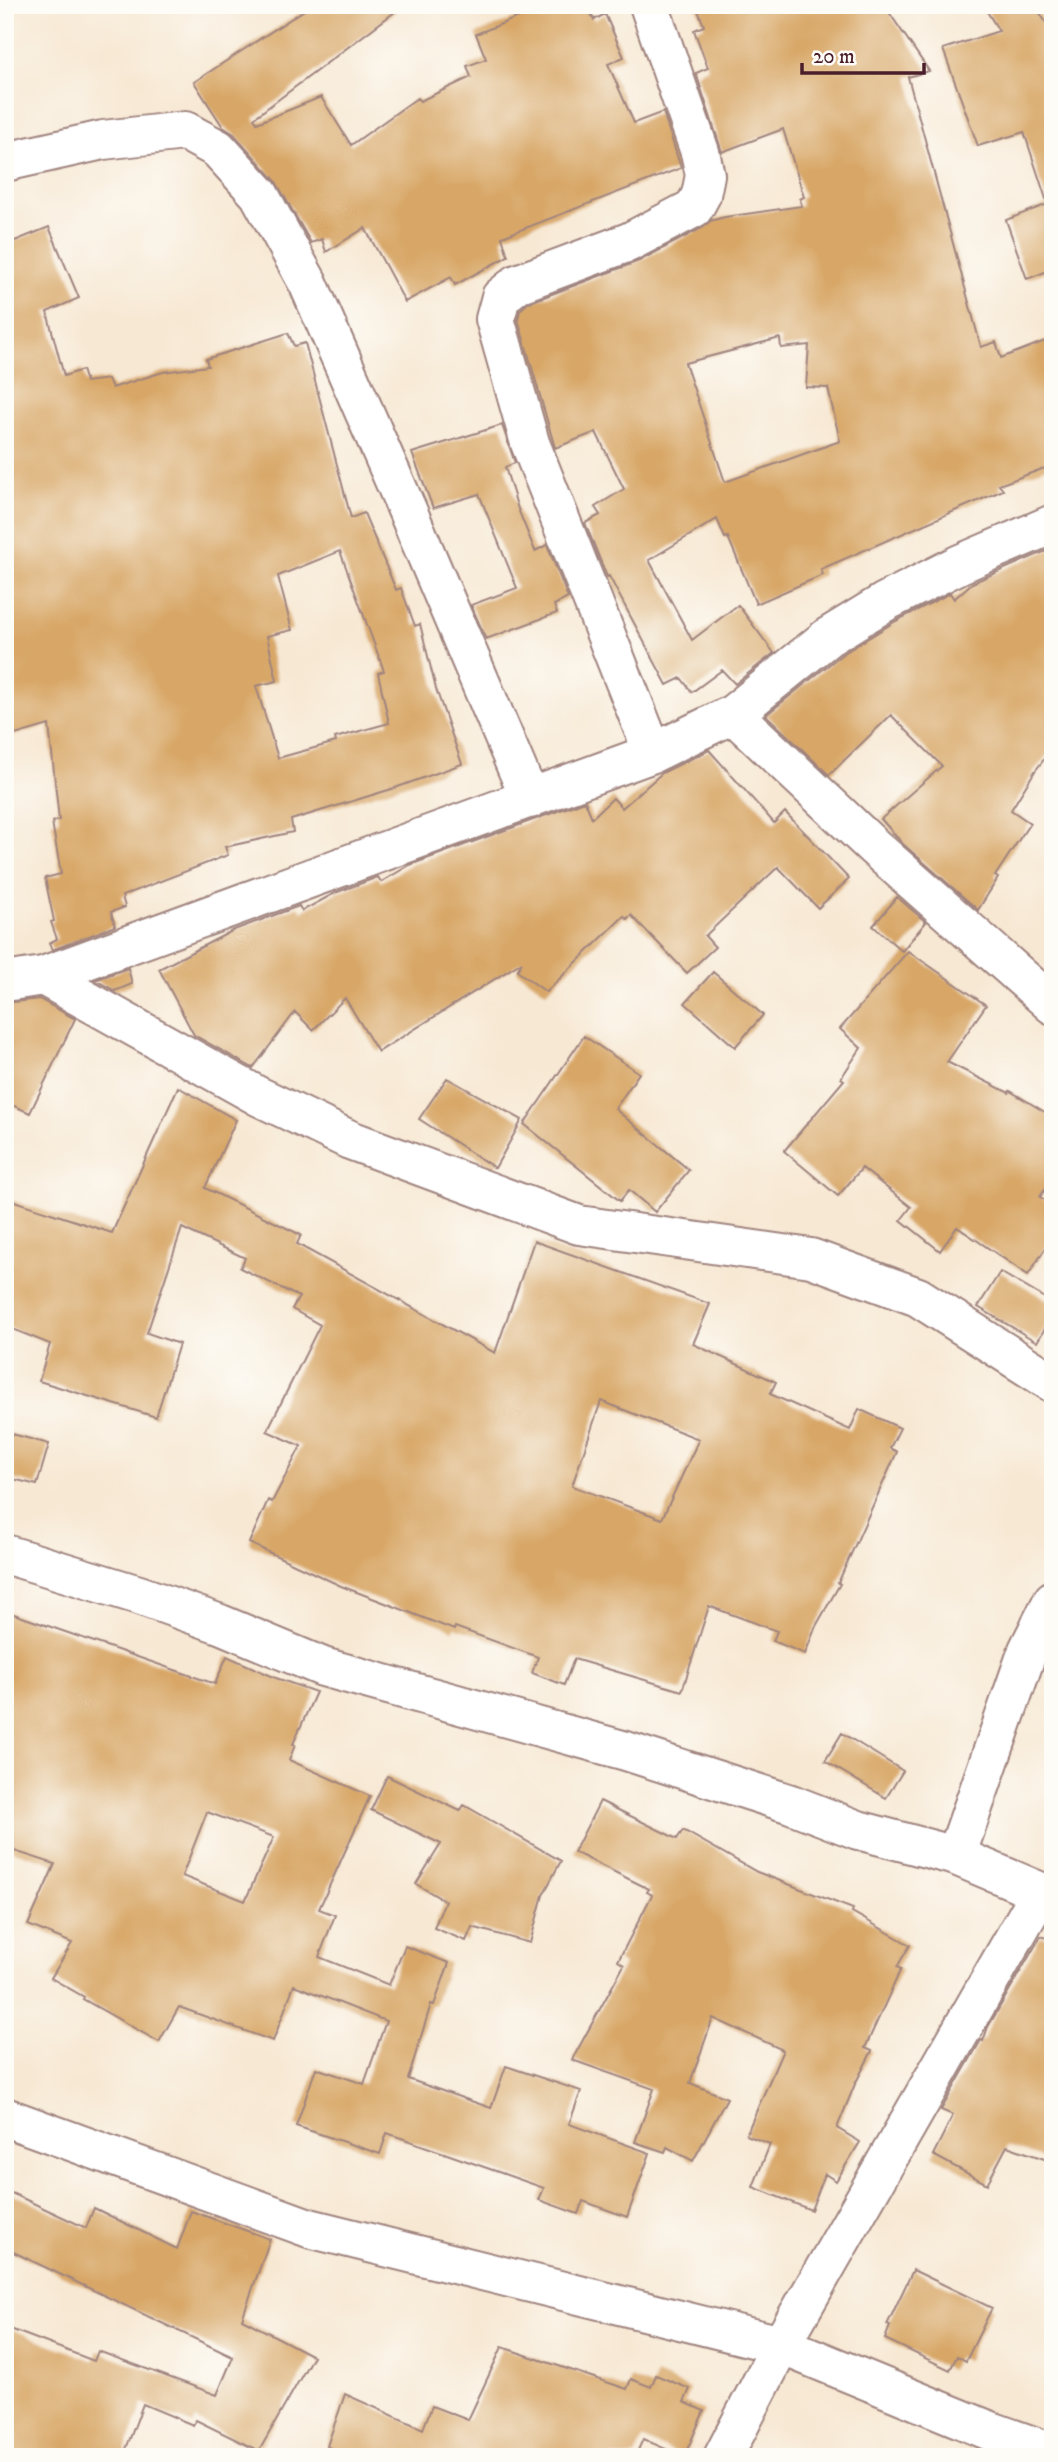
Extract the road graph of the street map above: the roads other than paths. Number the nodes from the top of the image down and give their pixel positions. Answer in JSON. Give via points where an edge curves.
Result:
{"nodes":[{"id":1,"x":649,"y":5,"type":"edge"},
{"id":2,"x":5,"y":162,"type":"edge"},
{"id":3,"x":1053,"y":524,"type":"edge"},
{"id":4,"x":733,"y":714,"type":"junction"},
{"id":5,"x":653,"y":753,"type":"junction"},
{"id":6,"x":530,"y":799,"type":"junction"},
{"id":7,"x":43,"y":976,"type":"junction"},
{"id":8,"x":5,"y":982,"type":"edge"},
{"id":9,"x":1053,"y":1005,"type":"edge"},
{"id":10,"x":1053,"y":1383,"type":"edge"},
{"id":11,"x":5,"y":1554,"type":"edge"},
{"id":12,"x":1053,"y":1600,"type":"edge"},
{"id":13,"x":956,"y":1856,"type":"junction"},
{"id":14,"x":1046,"y":1895,"type":"edge"},
{"id":15,"x":5,"y":2117,"type":"edge"},
{"id":16,"x":781,"y":2345,"type":"junction"},
{"id":17,"x":1053,"y":2453,"type":"edge"},
{"id":18,"x":723,"y":2457,"type":"edge"}],
"edges":[{"from":1,"to":5,"type":"street","via":[[700,152],[705,175],[701,195],[694,208],[629,242],[517,285],[501,297],[495,320],[530,443]]},
{"from":2,"to":6,"type":"street","via":[[103,140],[185,131],[218,149],[260,194],[308,283]]},
{"from":3,"to":4,"type":"street","via":[[885,602],[828,637]]},
{"from":4,"to":5,"type":"street"},
{"from":4,"to":9,"type":"street"},
{"from":5,"to":6,"type":"street"},
{"from":6,"to":7,"type":"street"},
{"from":7,"to":8,"type":"street"},
{"from":7,"to":10,"type":"street","via":[[258,1096],[350,1140],[579,1224],[811,1258],[918,1297]]},
{"from":11,"to":13,"type":"street","via":[[151,1599],[323,1667],[626,1751],[858,1830]]},
{"from":12,"to":13,"type":"street","via":[[1028,1650]]},
{"from":13,"to":14,"type":"street"},
{"from":14,"to":16,"type":"street"},
{"from":15,"to":16,"type":"street","via":[[309,2228]]},
{"from":16,"to":17,"type":"street"},
{"from":16,"to":18,"type":"street"}]}
